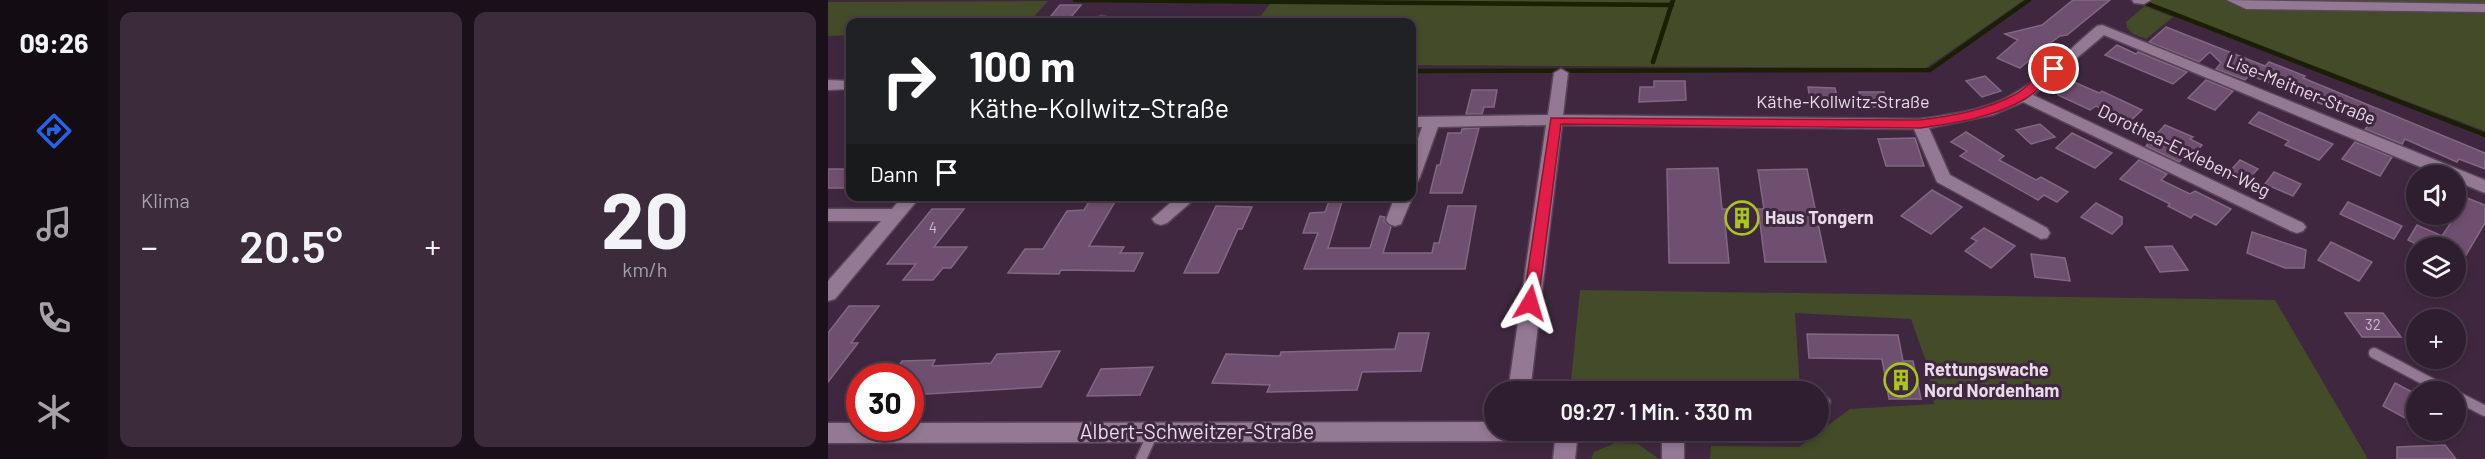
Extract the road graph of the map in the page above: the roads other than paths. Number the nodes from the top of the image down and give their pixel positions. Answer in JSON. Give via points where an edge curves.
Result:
{"nodes":[{"id":1,"x":2139,"y":0,"type":"edge"},
{"id":2,"x":2144,"y":0,"type":"edge"},
{"id":3,"x":2234,"y":0,"type":"edge"},
{"id":4,"x":2485,"y":8,"type":"edge"},
{"id":5,"x":2102,"y":29,"type":"joint"},
{"id":6,"x":1562,"y":73,"type":"dead end"},
{"id":7,"x":828,"y":85,"type":"edge"},
{"id":8,"x":846,"y":85,"type":"edge"},
{"id":9,"x":2023,"y":96,"type":"junction"},
{"id":10,"x":1555,"y":120,"type":"junction"},
{"id":11,"x":1416,"y":122,"type":"edge"},
{"id":12,"x":1432,"y":122,"type":"junction"},
{"id":13,"x":1920,"y":124,"type":"junction"},
{"id":14,"x":1416,"y":166,"type":"edge"},
{"id":15,"x":2485,"y":186,"type":"edge"},
{"id":16,"x":909,"y":201,"type":"edge"},
{"id":17,"x":1184,"y":201,"type":"edge"},
{"id":18,"x":1402,"y":201,"type":"edge"},
{"id":19,"x":897,"y":214,"type":"junction"},
{"id":20,"x":828,"y":215,"type":"edge"},
{"id":21,"x":1161,"y":219,"type":"dead end"},
{"id":22,"x":1395,"y":220,"type":"dead end"},
{"id":23,"x":2297,"y":227,"type":"dead end"},
{"id":24,"x":2041,"y":233,"type":"dead end"},
{"id":25,"x":828,"y":294,"type":"edge"},
{"id":26,"x":2374,"y":353,"type":"dead end"},
{"id":27,"x":1520,"y":381,"type":"edge"},
{"id":28,"x":2427,"y":381,"type":"edge"},
{"id":29,"x":2466,"y":401,"type":"edge"},
{"id":30,"x":2485,"y":411,"type":"edge"},
{"id":31,"x":1484,"y":431,"type":"edge"},
{"id":32,"x":1154,"y":432,"type":"junction"},
{"id":33,"x":828,"y":433,"type":"edge"},
{"id":34,"x":1566,"y":441,"type":"edge"},
{"id":35,"x":1673,"y":441,"type":"edge"},
{"id":36,"x":1141,"y":459,"type":"edge"},
{"id":37,"x":1564,"y":459,"type":"edge"},
{"id":38,"x":1673,"y":459,"type":"edge"}],
"edges":[{"from":1,"to":2,"type":"street"},
{"from":3,"to":4,"type":"street","via":[[2246,5]]},
{"from":5,"to":9,"type":"street","name":"Käthe-Kollwitz-Straße"},
{"from":5,"to":15,"type":"street","name":"Lise-Meitner-Straße"},
{"from":6,"to":10,"type":"street"},
{"from":7,"to":8,"type":"street"},
{"from":9,"to":13,"type":"street","name":"Käthe-Kollwitz-Straße","via":[[1977,113]]},
{"from":9,"to":23,"type":"street","name":"Dorothea-Erxleben-Weg"},
{"from":10,"to":12,"type":"street","name":"Käthe-Kollwitz-Straße"},
{"from":10,"to":13,"type":"street","name":"Käthe-Kollwitz-Straße"},
{"from":10,"to":27,"type":"street"},
{"from":11,"to":12,"type":"street","name":"Käthe-Kollwitz-Straße"},
{"from":12,"to":14,"type":"street"},
{"from":13,"to":24,"type":"street","via":[[1943,178]]},
{"from":16,"to":19,"type":"street"},
{"from":17,"to":21,"type":"street"},
{"from":18,"to":22,"type":"street"},
{"from":19,"to":20,"type":"street"},
{"from":19,"to":25,"type":"street"},
{"from":26,"to":28,"type":"lane"},
{"from":29,"to":30,"type":"lane"},
{"from":31,"to":32,"type":"street","name":"Albert-Schweitzer-Straße"},
{"from":32,"to":33,"type":"street","name":"Albert-Schweitzer-Straße"},
{"from":32,"to":36,"type":"lane"},
{"from":34,"to":37,"type":"street"},
{"from":35,"to":38,"type":"street"}]}
